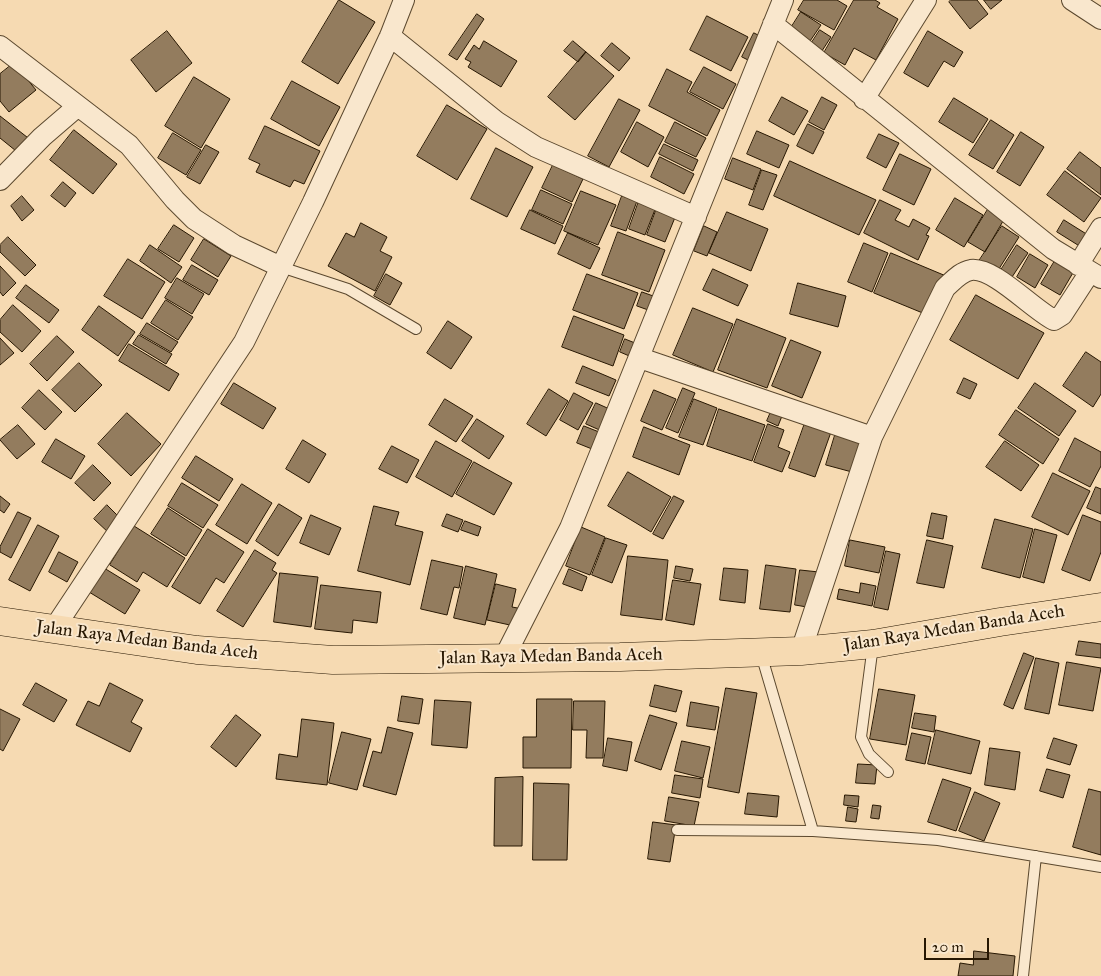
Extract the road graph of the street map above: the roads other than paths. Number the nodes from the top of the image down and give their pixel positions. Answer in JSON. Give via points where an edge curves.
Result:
{"nodes":[{"id":1,"x":404,"y":0,"type":"edge"},
{"id":2,"x":783,"y":0,"type":"edge"},
{"id":3,"x":926,"y":0,"type":"edge"},
{"id":4,"x":1072,"y":0,"type":"edge"},
{"id":5,"x":1101,"y":19,"type":"edge"},
{"id":6,"x":773,"y":24,"type":"junction"},
{"id":7,"x":390,"y":36,"type":"junction"},
{"id":8,"x":0,"y":46,"type":"edge"},
{"id":9,"x":864,"y":99,"type":"junction"},
{"id":10,"x":78,"y":106,"type":"junction"},
{"id":11,"x":0,"y":180,"type":"edge"},
{"id":12,"x":696,"y":217,"type":"junction"},
{"id":13,"x":1101,"y":228,"type":"edge"},
{"id":14,"x":281,"y":267,"type":"junction"},
{"id":15,"x":1090,"y":272,"type":"edge"},
{"id":16,"x":416,"y":329,"type":"dead end"},
{"id":17,"x":640,"y":358,"type":"junction"},
{"id":18,"x":872,"y":437,"type":"junction"},
{"id":19,"x":1101,"y":608,"type":"edge"},
{"id":20,"x":0,"y":621,"type":"edge"},
{"id":21,"x":53,"y":630,"type":"junction"},
{"id":22,"x":873,"y":644,"type":"junction"},
{"id":23,"x":760,"y":651,"type":"junction"},
{"id":24,"x":801,"y":651,"type":"junction"},
{"id":25,"x":504,"y":658,"type":"junction"},
{"id":26,"x":888,"y":772,"type":"dead end"},
{"id":27,"x":677,"y":830,"type":"dead end"},
{"id":28,"x":813,"y":831,"type":"junction"},
{"id":29,"x":1036,"y":856,"type":"junction"},
{"id":30,"x":1101,"y":867,"type":"edge"},
{"id":31,"x":1023,"y":976,"type":"edge"}],
"edges":[{"from":1,"to":7,"type":"street"},
{"from":2,"to":6,"type":"street"},
{"from":3,"to":9,"type":"street"},
{"from":4,"to":5,"type":"street"},
{"from":6,"to":9,"type":"street"},
{"from":6,"to":12,"type":"street"},
{"from":7,"to":12,"type":"street","via":[[497,122],[536,147]]},
{"from":7,"to":14,"type":"street"},
{"from":8,"to":10,"type":"street"},
{"from":9,"to":15,"type":"street","via":[[1053,249]]},
{"from":10,"to":11,"type":"street"},
{"from":10,"to":14,"type":"street","via":[[129,145],[194,219],[234,245]]},
{"from":12,"to":17,"type":"street"},
{"from":13,"to":15,"type":"street"},
{"from":14,"to":16,"type":"lane","via":[[348,289]]},
{"from":14,"to":21,"type":"street","via":[[259,314],[224,374]]},
{"from":15,"to":18,"type":"street","via":[[1062,315],[1054,320],[1041,314],[987,272],[971,270],[959,275],[946,288]]},
{"from":17,"to":18,"type":"street"},
{"from":17,"to":25,"type":"street","via":[[570,528]]},
{"from":18,"to":24,"type":"street"},
{"from":19,"to":22,"type":"highway","name":"Jalan Raya Medan Banda Aceh"},
{"from":20,"to":21,"type":"highway","name":"Jalan Raya Medan Banda Aceh"},
{"from":21,"to":25,"type":"highway","name":"Jalan Raya Medan Banda Aceh","via":[[197,650],[333,660]]},
{"from":22,"to":24,"type":"highway","name":"Jalan Raya Medan Banda Aceh"},
{"from":22,"to":26,"type":"lane","via":[[861,737],[868,754]]},
{"from":23,"to":24,"type":"highway","name":"Jalan Raya Medan Banda Aceh"},
{"from":23,"to":25,"type":"highway","name":"Jalan Raya Medan Banda Aceh"},
{"from":23,"to":28,"type":"lane"},
{"from":27,"to":28,"type":"lane"},
{"from":28,"to":29,"type":"lane","via":[[938,840]]},
{"from":29,"to":30,"type":"lane"},
{"from":29,"to":31,"type":"lane"}]}
